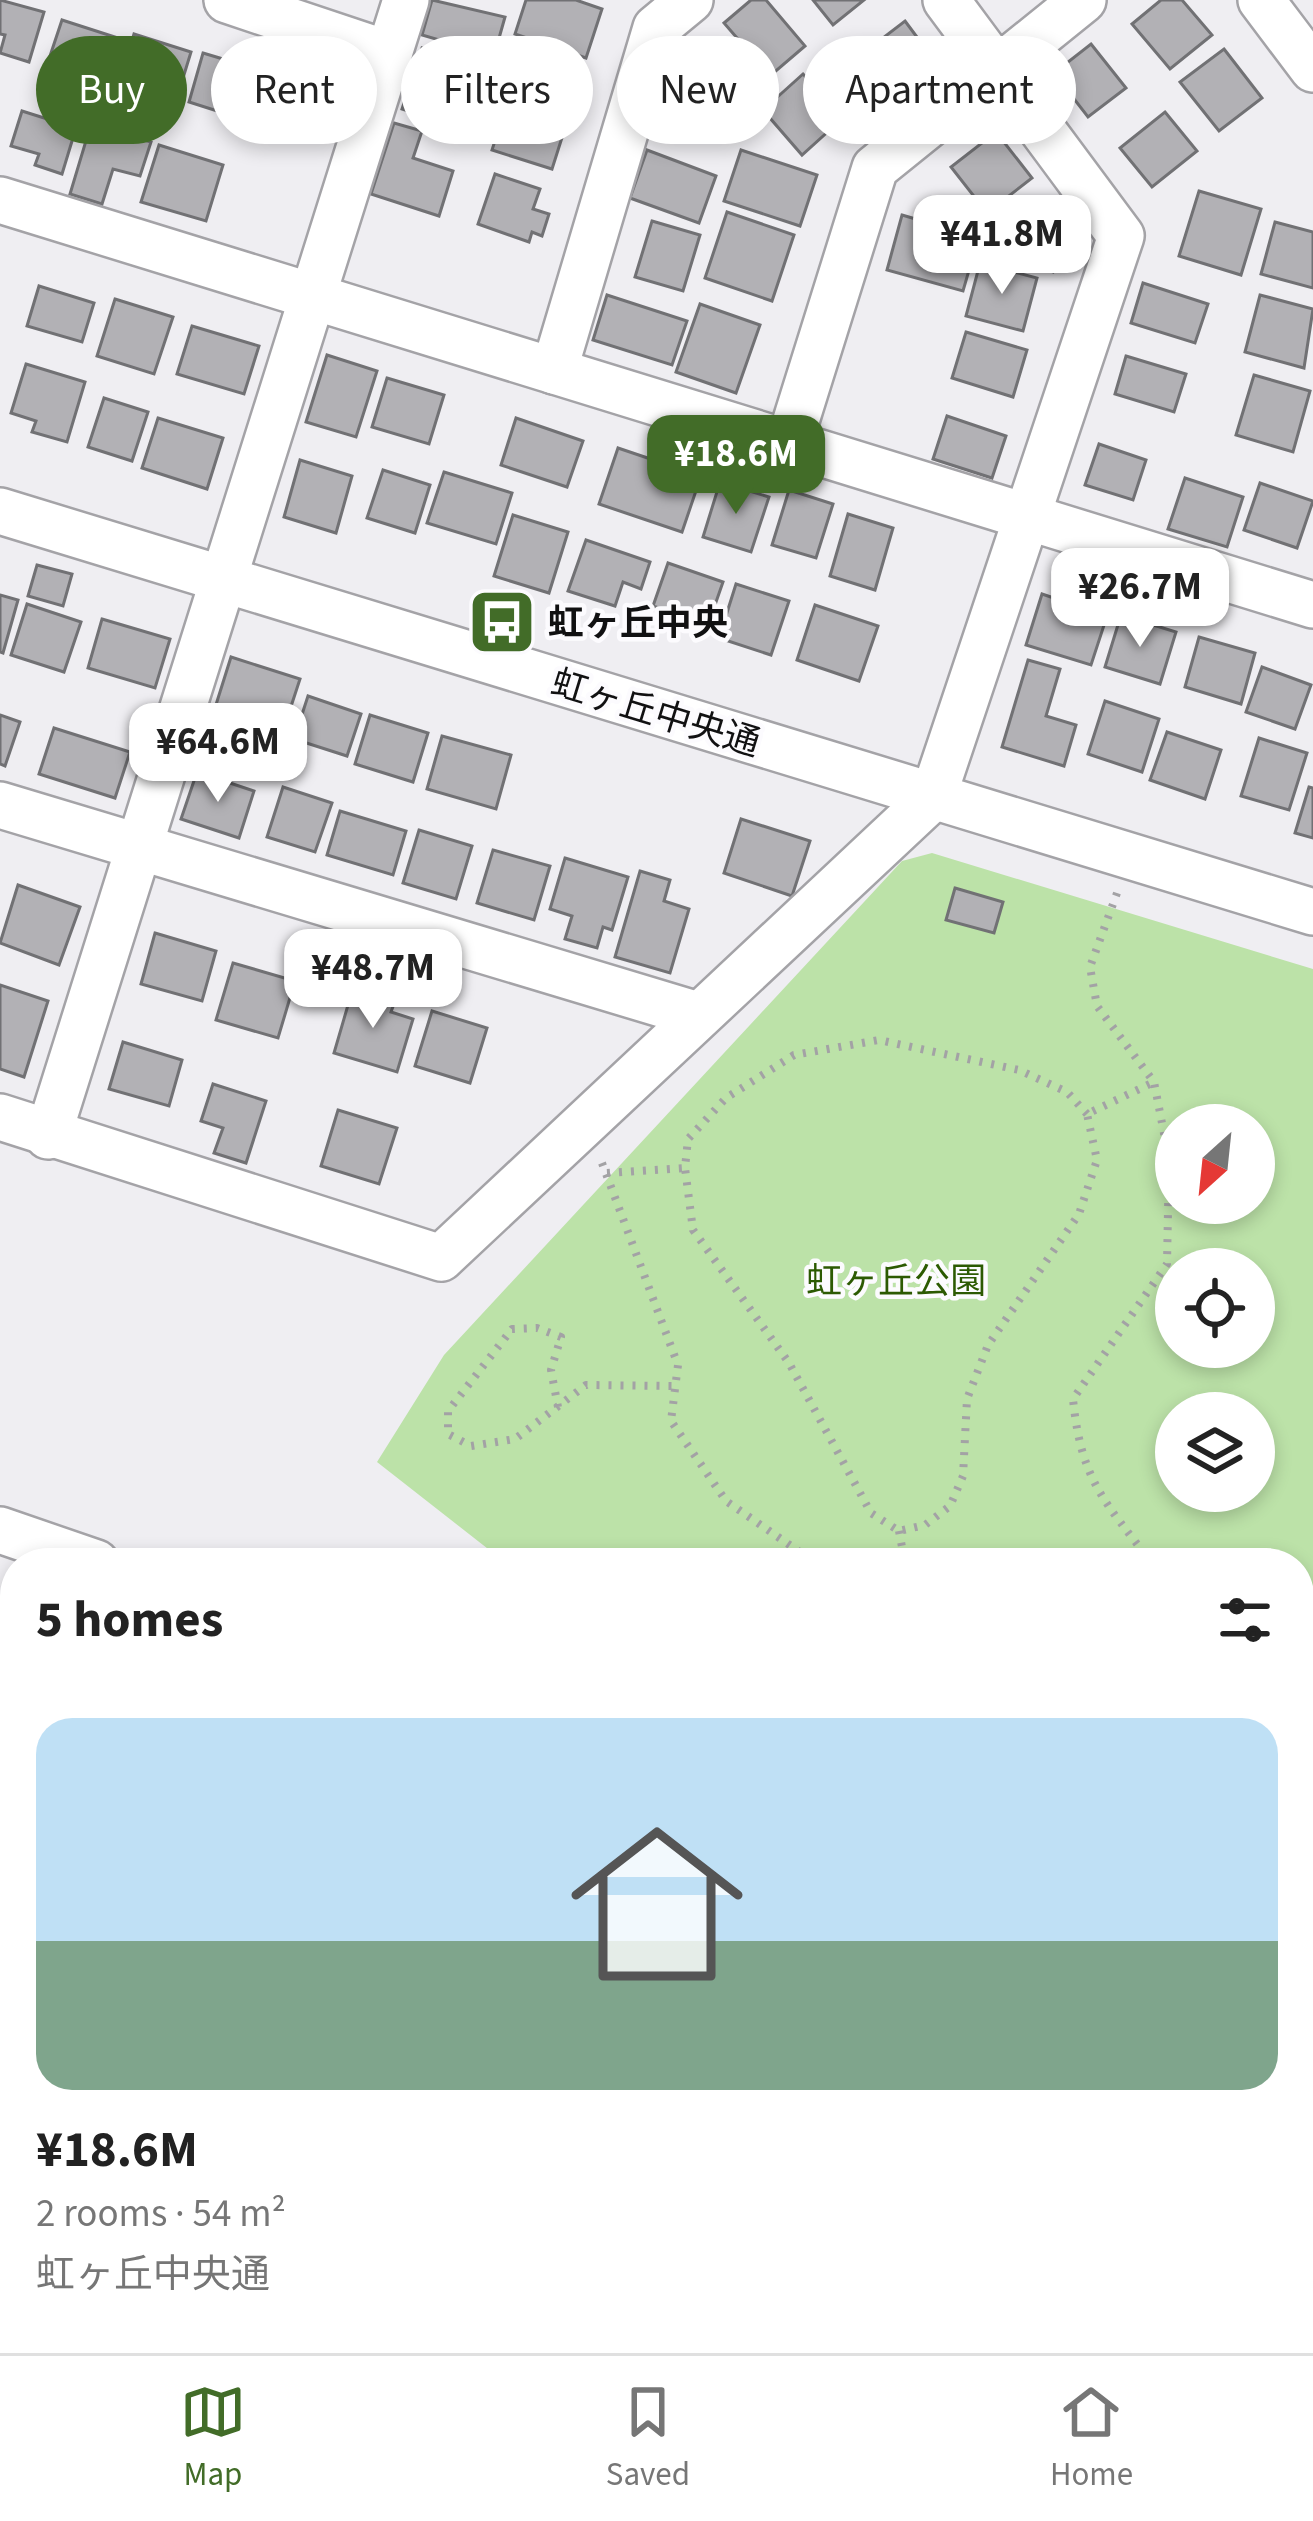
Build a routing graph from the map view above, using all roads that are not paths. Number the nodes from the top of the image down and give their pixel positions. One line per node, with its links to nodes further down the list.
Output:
1 (227, 0): 9 (street)
2 (406, 0): 9 (street)
3 (690, 0): 15 (street)
4 (946, 0): 7 (street)
5 (1083, 0): 8 (street)
6 (1261, 0): 10 (street)
7 (975, 36)
8 (1039, 36)
9 (389, 54): 14 (street)
10 (1312, 66)
11 (905, 144): 16 (street)
12 (1055, 144): 18 (street)
13 (0, 200): 14 (street)
14 (314, 297): 15 (street); 19 (street)
15 (554, 370): 16 (street)
16 (789, 443): 18 (street)
17 (0, 511): 19 (street, 虹ヶ丘中央通)
18 (1028, 514): 20 (street); 21 (street)
19 (223, 579): 21 (street, 虹ヶ丘中央通); 23 (street)
20 (1313, 605)
21 (933, 797): 24 (street, 虹ヶ丘中央通); 25 (street)
22 (0, 805): 23 (street)
23 (143, 845): 25 (street); 27 (street)
24 (1313, 912)
25 (698, 1015): 27 (street)
26 (0, 1117): 27 (street)
27 (48, 1136)
28 (0, 1530): 29 (street)
29 (52, 1548)

